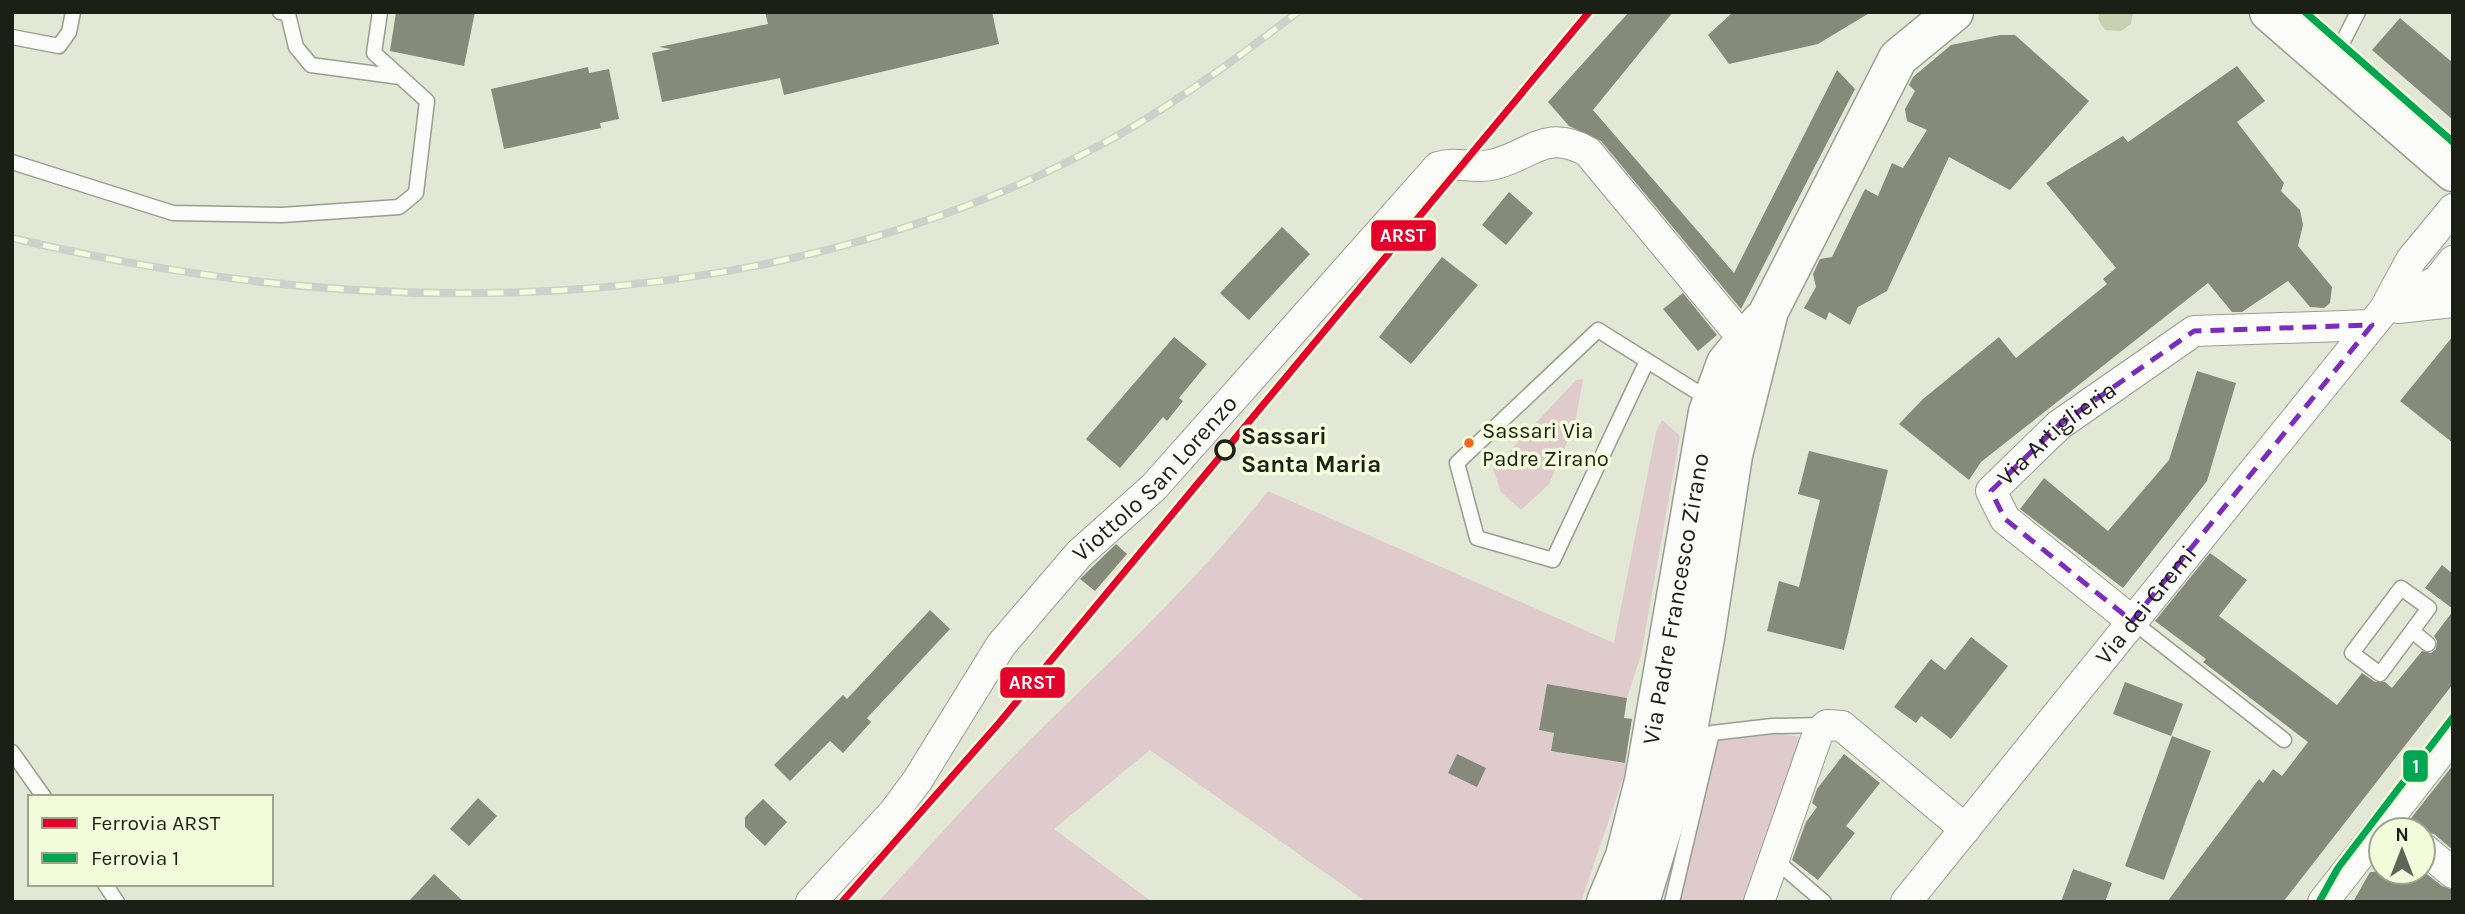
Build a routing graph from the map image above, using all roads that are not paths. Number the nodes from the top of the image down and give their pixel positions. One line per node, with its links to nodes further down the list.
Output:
1 (73, 12): 7 (lane)
2 (280, 12): 9 (lane)
3 (380, 12): 9 (lane)
4 (1954, 12): 15 (main road, Via Padre Francesco Zirano)
5 (2269, 12): 8 (main road)
6 (2358, 12): 8 (lane)
7 (12, 37)
8 (2329, 67): 11 (main road)
9 (400, 77): 10 (lane)
10 (12, 162)
11 (2453, 172)
12 (2453, 209): 16 (street, Via dei Gremi)
13 (2453, 261): 16 (street, Via dei Gremi)
14 (2453, 302): 16 (street)
15 (1769, 311): 17 (main road, Via Padre Francesco Zirano); 19 (main road, Via Padre Francesco Zirano)
16 (2378, 317): 20 (street, Via dei Gremi); 20 (street, Via Artiglieria)
17 (1745, 341): 19 (main road, Via Padre Francesco Zirano); 36 (street, Viottolo San Lorenzo)
18 (1647, 361): 18 (lane); 19 (lane)
19 (1727, 409): 37 (main road, Via Padre Francesco Zirano); 38 (main road, Via Padre Francesco Zirano)
20 (2132, 621): 25 (lane, Via Artiglieria); 29 (street, Via dei Gremi)
21 (2412, 631): 21 (lane); 22 (lane)
22 (2428, 644)
23 (1827, 725): 29 (street); 31 (street); 39 (lane)
24 (2453, 736): 28 (street)
25 (2284, 740)
26 (12, 752): 27 (lane)
27 (43, 795)
28 (2401, 816)
29 (1965, 829): 42 (street, Via dei Gremi)
30 (2367, 855): 43 (street)
31 (1774, 859): 40 (street); 41 (lane)
32 (2437, 860): 33 (street)
33 (2453, 873)
34 (106, 886): 35 (lane)
35 (117, 902)
36 (811, 902)
37 (1605, 902)
38 (1640, 902)
39 (1672, 902)
40 (1759, 902)
41 (1824, 902)
42 (1906, 902)
43 (2323, 902)

